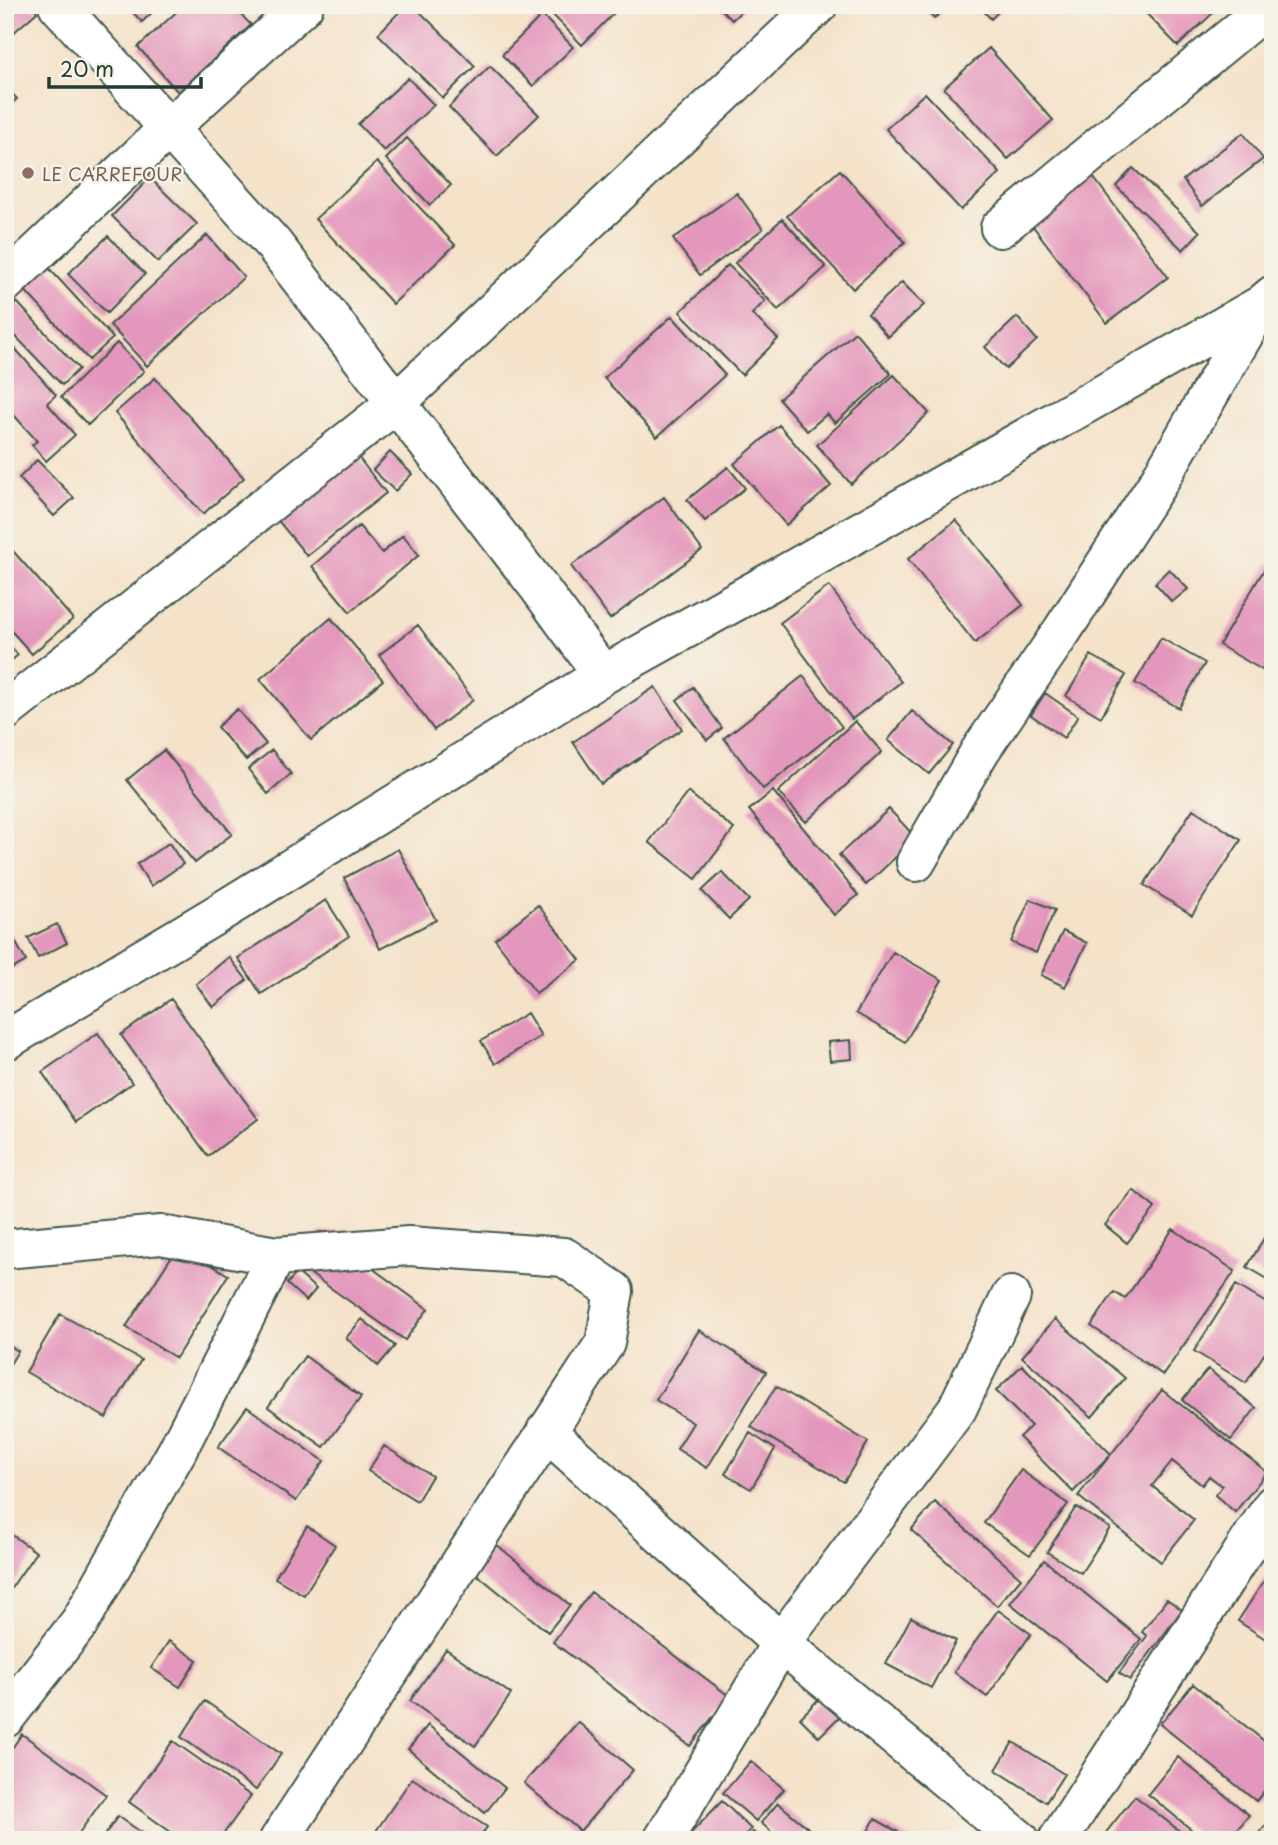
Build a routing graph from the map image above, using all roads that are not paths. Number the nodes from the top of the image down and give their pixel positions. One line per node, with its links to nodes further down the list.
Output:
1 (58, 5): 5 (street)
2 (304, 5): 5 (street)
3 (818, 5): 9 (street)
4 (1270, 5): 6 (street)
5 (169, 128): 7 (street); 9 (street)
6 (1000, 228)
7 (5, 283)
8 (1267, 300): 10 (street); 12 (street)
9 (394, 404): 10 (street); 11 (street)
10 (603, 675): 13 (street)
11 (5, 711)
12 (916, 862)
13 (5, 1041)
14 (5, 1249): 15 (street)
15 (275, 1256): 17 (street); 20 (street)
16 (1011, 1296): 19 (street)
17 (546, 1431): 19 (street); 21 (street)
18 (1273, 1505): 24 (street)
19 (781, 1643): 22 (street); 23 (street)
20 (5, 1718)
21 (279, 1840)
22 (663, 1840)
23 (1020, 1840)
24 (1058, 1840)

